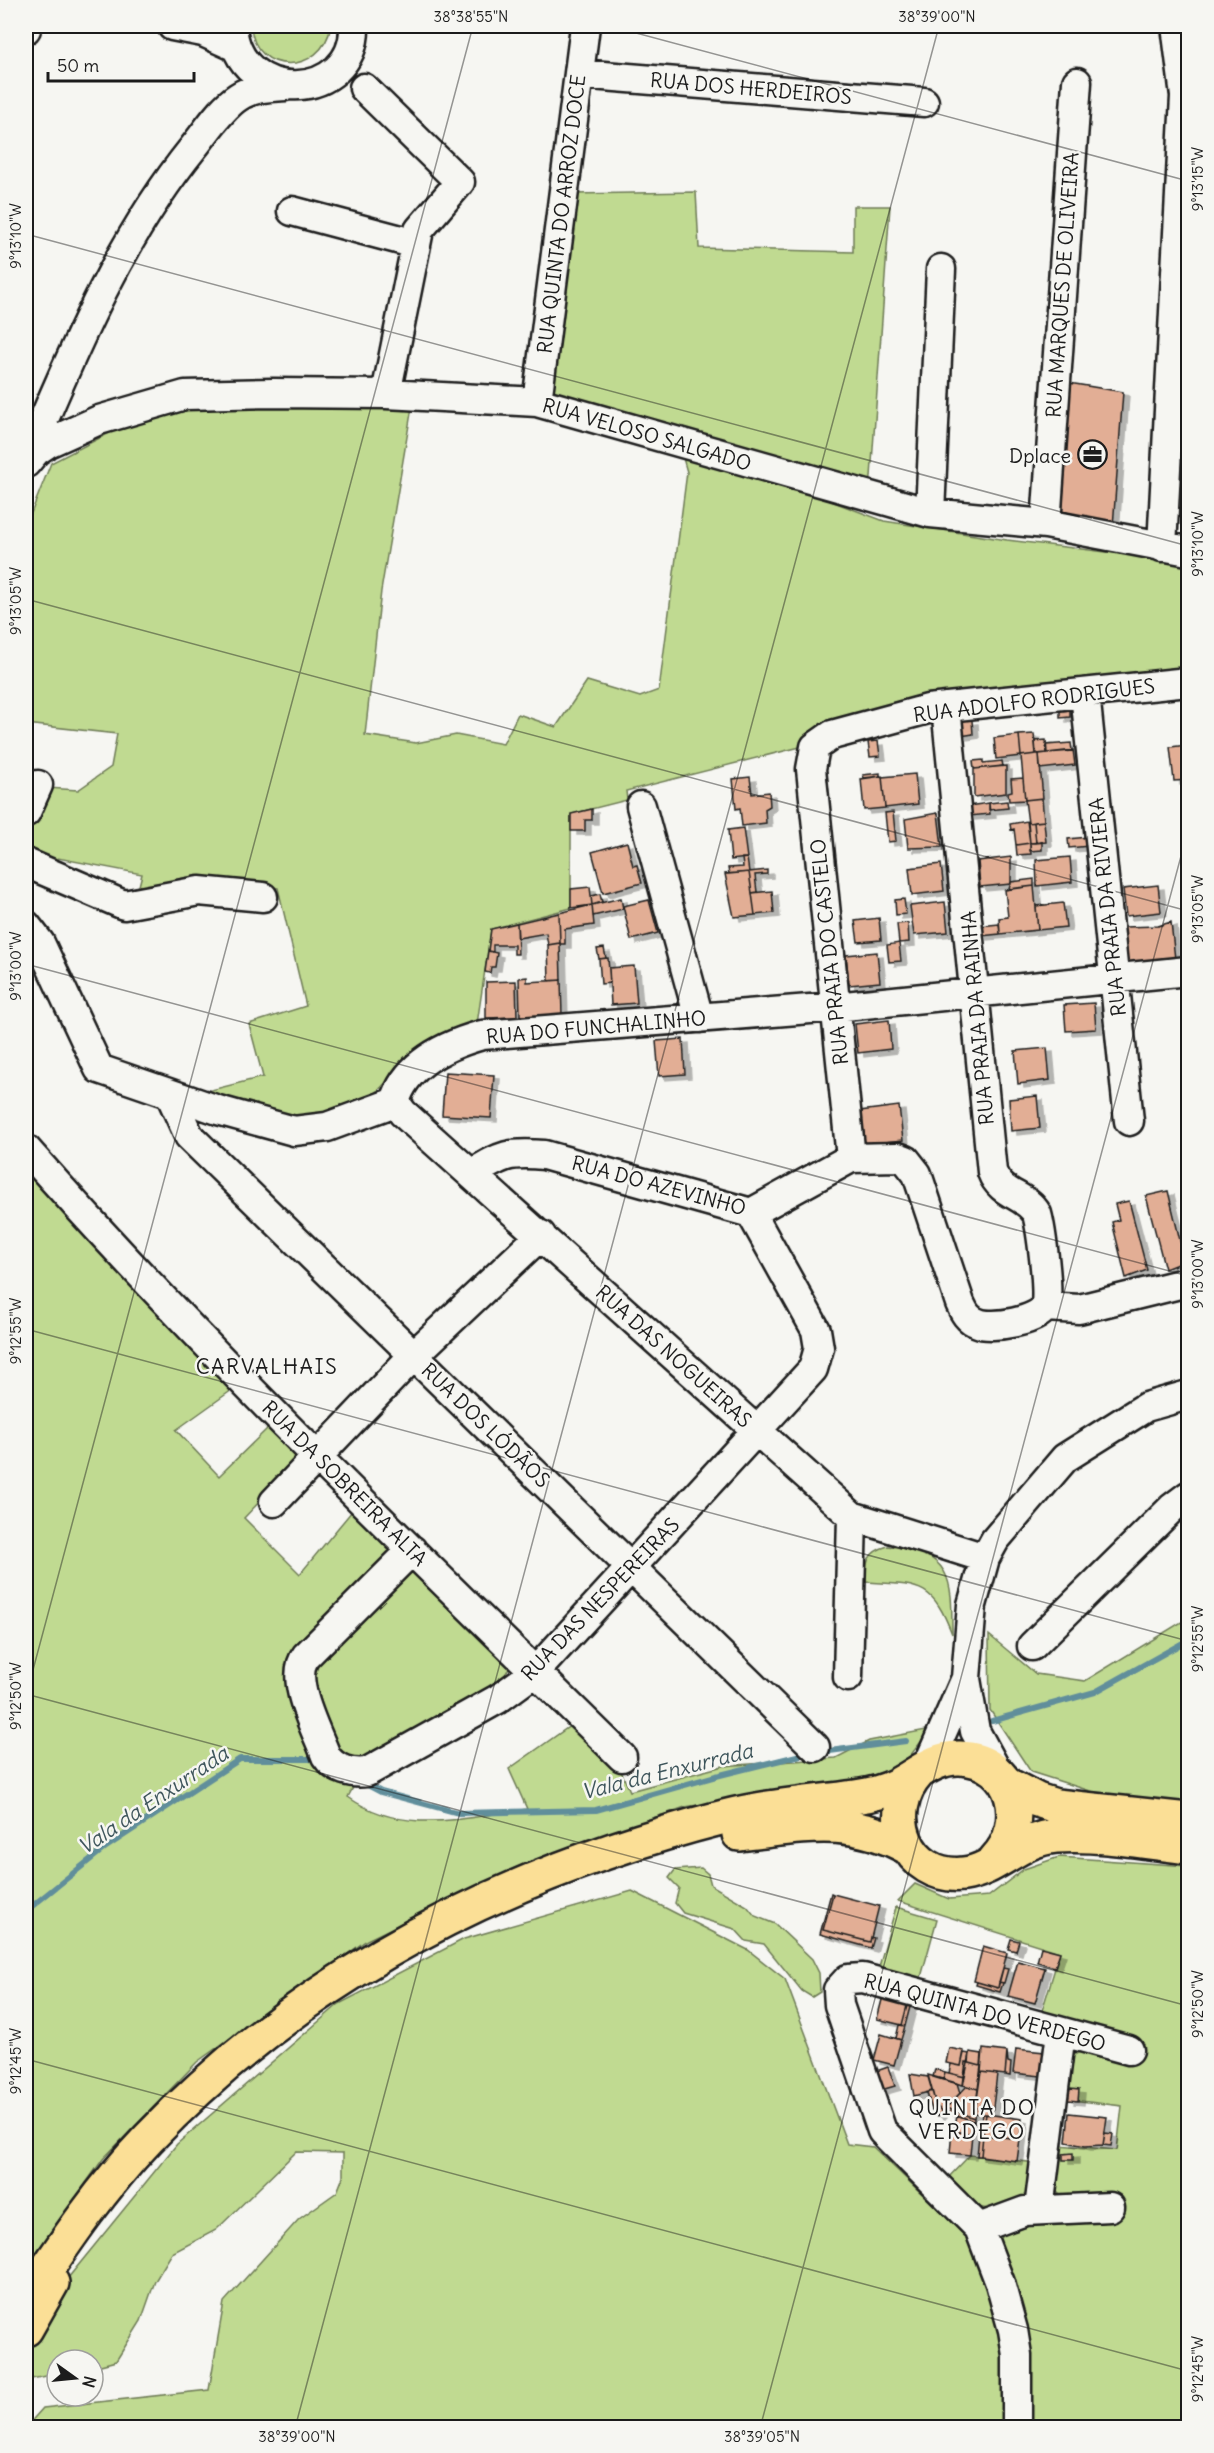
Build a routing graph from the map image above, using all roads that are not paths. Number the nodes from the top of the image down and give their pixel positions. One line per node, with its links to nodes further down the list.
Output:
1 (172, 26): 4 (street)
2 (585, 26): 7 (street, RUA QUINTA DO ARROZ DOCE)
3 (1176, 26): 25 (street)
4 (208, 29): 6 (street)
5 (354, 36): 8 (street); 11 (street)
6 (236, 43): 10 (street); 12 (street)
7 (579, 74): 13 (street, RUA DOS HERDEIROS); 18 (street, RUA QUINTA DO ARROZ DOCE)
8 (316, 82): 10 (street); 11 (street)
9 (1077, 82): 24 (street, RUA MARQUES DE OLIVEIRA)
10 (286, 86): 12 (street)
11 (364, 88): 15 (street)
12 (237, 97): 19 (street)
13 (924, 102)
14 (292, 211): 15 (street)
15 (416, 244): 17 (street)
16 (941, 269): 23 (street)
17 (386, 394): 18 (street, RUA VELOSO SALGADO); 20 (street, RUA VELOSO SALGADO)
18 (537, 402): 23 (street, RUA VELOSO SALGADO)
19 (60, 409): 20 (street); 21 (street); 22 (street)
20 (99, 420): 21 (street, RUA VELOSO SALGADO)
21 (64, 437): 22 (street, RUA VELOSO SALGADO)
22 (26, 463)
23 (930, 513): 24 (street, RUA VELOSO SALGADO)
24 (1046, 524): 25 (street, RUA VELOSO SALGADO)
25 (1175, 549)
26 (1188, 682): 27 (street, RUA ADOLFO RODRIGUES)
27 (1085, 693): 28 (street, RUA ADOLFO RODRIGUES); 37 (street, RUA PRAIA DA RIVIERA)
28 (946, 707): 29 (street, RUA ADOLFO RODRIGUES); 38 (street, RUA PRAIA DA RAINHA)
29 (815, 747): 39 (street, RUA PRAIA DO CASTELO)
30 (38, 785): 32 (street)
31 (641, 806): 40 (street)
32 (26, 812)
33 (26, 863): 34 (street)
34 (263, 897)
35 (26, 925): 41 (street)
36 (1188, 971): 37 (street, RUA DO FUNCHALINHO)
37 (1114, 979): 38 (street, RUA DO FUNCHALINHO); 43 (street, RUA PRAIA DA RIVIERA)
38 (975, 992): 39 (street, RUA DO FUNCHALINHO); 50 (street, RUA PRAIA DA RAINHA)
39 (835, 1006): 40 (street, RUA DO FUNCHALINHO); 45 (street, RUA PRAIA DO CASTELO)
40 (699, 1018): 42 (street, RUA DO FUNCHALINHO)
41 (171, 1094): 42 (street); 51 (street, RUA DOS LÓDÃOS)
42 (395, 1101): 46 (street, RUA DAS NOGUEIRAS)
43 (1129, 1121)
44 (26, 1149): 54 (street, RUA DA SOBREIRA ALTA)
45 (851, 1158): 47 (street, RUA DO AZEVINHO); 50 (street, RUA DO AZEVINHO)
46 (473, 1173): 47 (street, RUA DO AZEVINHO); 48 (street, RUA DAS NOGUEIRAS)
47 (751, 1213): 53 (street, RUA DAS NESPEREIRAS)
48 (541, 1235): 51 (street); 53 (street, RUA DAS NOGUEIRAS)
49 (1188, 1282): 50 (street)
50 (1045, 1307)
51 (414, 1355): 54 (street); 60 (street, RUA DOS LÓDÃOS)
52 (1188, 1395): 59 (street)
53 (758, 1432): 57 (street, RUA DAS NOGUEIRAS); 60 (street, RUA DAS NESPEREIRAS)
54 (318, 1457): 56 (street); 58 (street, RUA DA SOBREIRA ALTA)
55 (1188, 1496): 61 (street)
56 (274, 1502)
57 (852, 1516): 59 (street, RUA DAS NOGUEIRAS); 63 (street)
58 (412, 1550): 62 (street, RUA DA SOBREIRA ALTA); 62 (street, RUA DAS NESPEREIRAS)
59 (985, 1558): 64 (street)
60 (632, 1566): 62 (street, RUA DAS NESPEREIRAS); 65 (street, RUA DOS LÓDÃOS)
61 (1032, 1646)
62 (535, 1672): 66 (street, RUA DA SOBREIRA ALTA)
63 (848, 1677)
64 (966, 1678): 67 (street); 68 (street)
65 (815, 1747)
66 (622, 1757)
67 (923, 1770): 68 (main road); 71 (main road); 78 (main road)
68 (1002, 1780): 69 (main road); 72 (main road)
69 (1188, 1820)
70 (1188, 1847): 72 (main road)
71 (909, 1848): 72 (main road); 79 (main road)
72 (994, 1860)
73 (1061, 2031): 74 (street, RUA QUINTA DO VERDEGO); 76 (street); 77 (street, RUA QUINTA DO VERDEGO)
74 (1129, 2050)
75 (1110, 2207): 76 (street)
76 (1039, 2209): 77 (street)
77 (980, 2228): 80 (street)
78 (26, 2300)
79 (26, 2329)
80 (1017, 2427)

